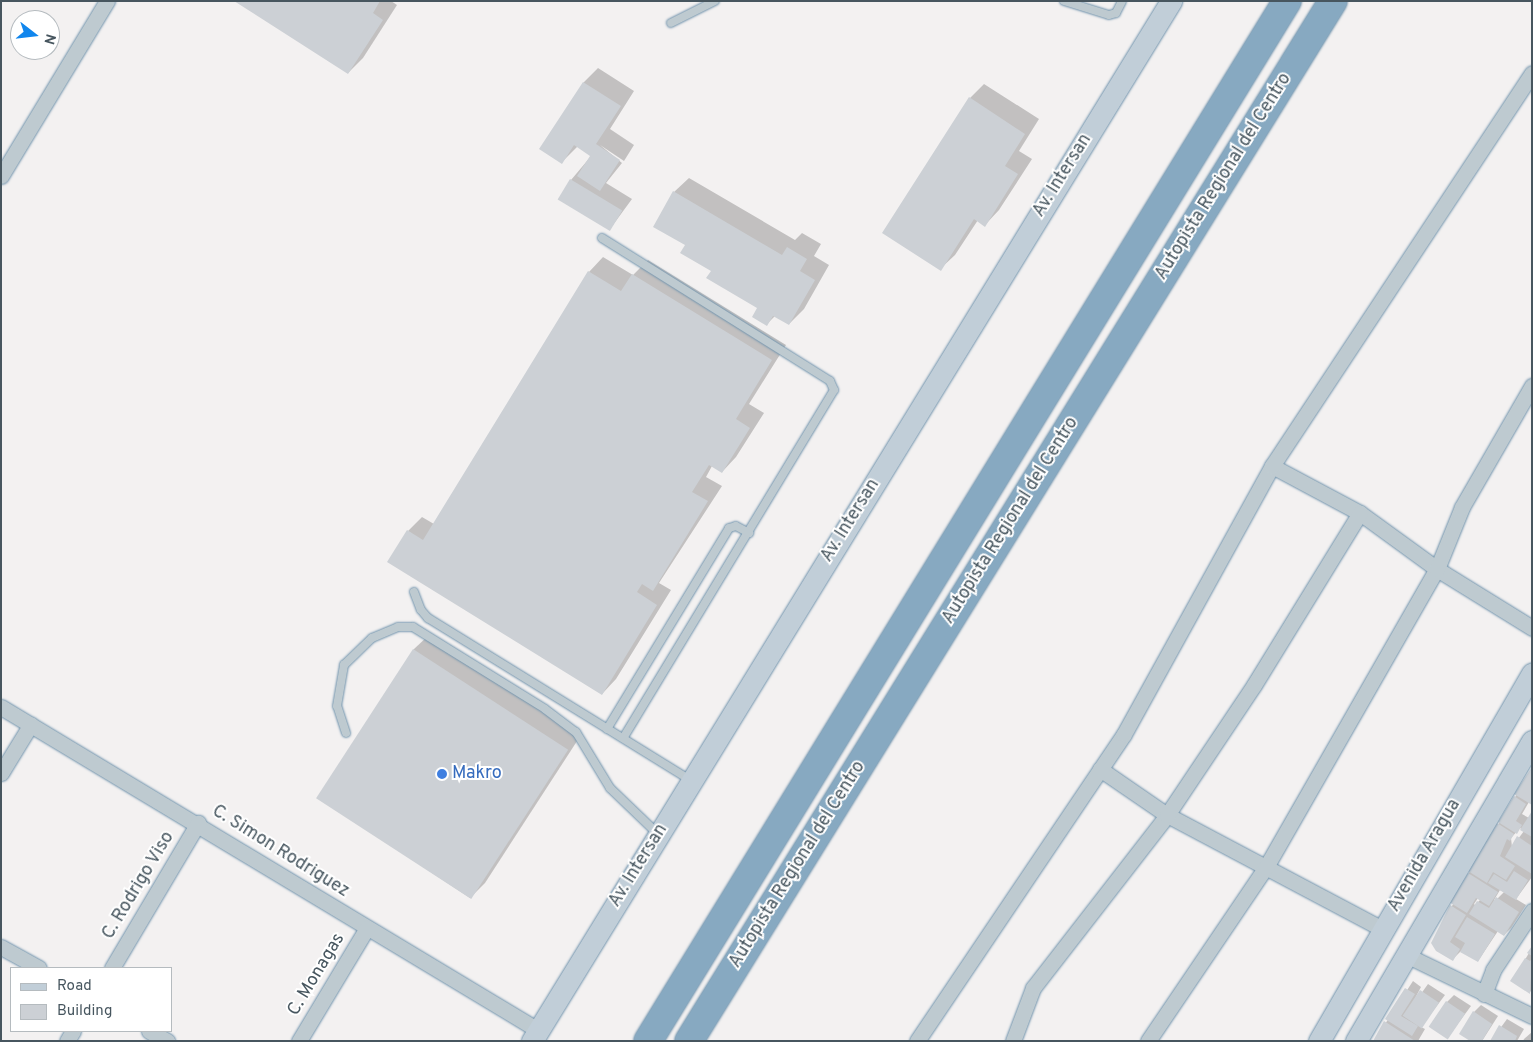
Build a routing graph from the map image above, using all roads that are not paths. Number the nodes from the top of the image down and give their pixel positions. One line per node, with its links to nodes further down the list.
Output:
1 (107, 1): 10 (street)
2 (715, 1): 8 (lane)
3 (1064, 1): 4 (lane)
4 (1122, 1)
5 (1171, 1): 28 (street, Av. Intersan)
6 (1287, 1): 46 (highway, Autopista Regional del Centro)
7 (1333, 1): 47 (highway, Autopista Regional del Centro)
8 (671, 23)
9 (1532, 73): 13 (street)
10 (1, 176)
11 (602, 238): 15 (lane)
12 (1532, 386): 16 (street)
13 (1272, 466): 14 (street); 26 (street)
14 (1360, 513): 16 (street); 29 (street)
15 (749, 533): 22 (lane); 24 (lane)
16 (1437, 569): 18 (street); 32 (street)
17 (414, 592): 22 (lane)
18 (1532, 628)
19 (1532, 673): 35 (street, Avenida Aragua)
20 (1, 707): 21 (street, C. Simon Rodriguez)
21 (31, 724): 27 (street); 30 (street, C. Simon Rodriguez)
22 (606, 729): 24 (lane)
23 (346, 733): 31 (lane)
24 (623, 738): 28 (lane)
25 (1532, 741): 37 (street, Avenida Aragua)
26 (1100, 769): 29 (street); 48 (street)
27 (1, 773)
28 (691, 782): 31 (street, Av. Intersan)
29 (1167, 815): 32 (street); 49 (street)
30 (198, 823): 34 (street, C. Simon Rodriguez); 39 (street, C. Rodrigo Viso)
31 (658, 834): 43 (street, Av. Intersan)
32 (1266, 868): 35 (street); 50 (street)
33 (1532, 910): 40 (street)
34 (368, 928): 43 (street, C. Simon Rodriguez); 45 (street, C. Monagas)
35 (1382, 929): 51 (street, Avenida Aragua)
36 (1, 947): 38 (street)
37 (1406, 956): 40 (street); 52 (street, Avenida Aragua)
38 (37, 967)
39 (113, 967)
40 (1484, 994): 41 (street)
41 (1532, 1016)
42 (152, 1032): 44 (street)
43 (535, 1035)
44 (167, 1041)
45 (299, 1041)
46 (648, 1041)
47 (689, 1041)
48 (917, 1041)
49 (1013, 1041)
50 (1148, 1041)
51 (1319, 1041)
52 (1356, 1041)

